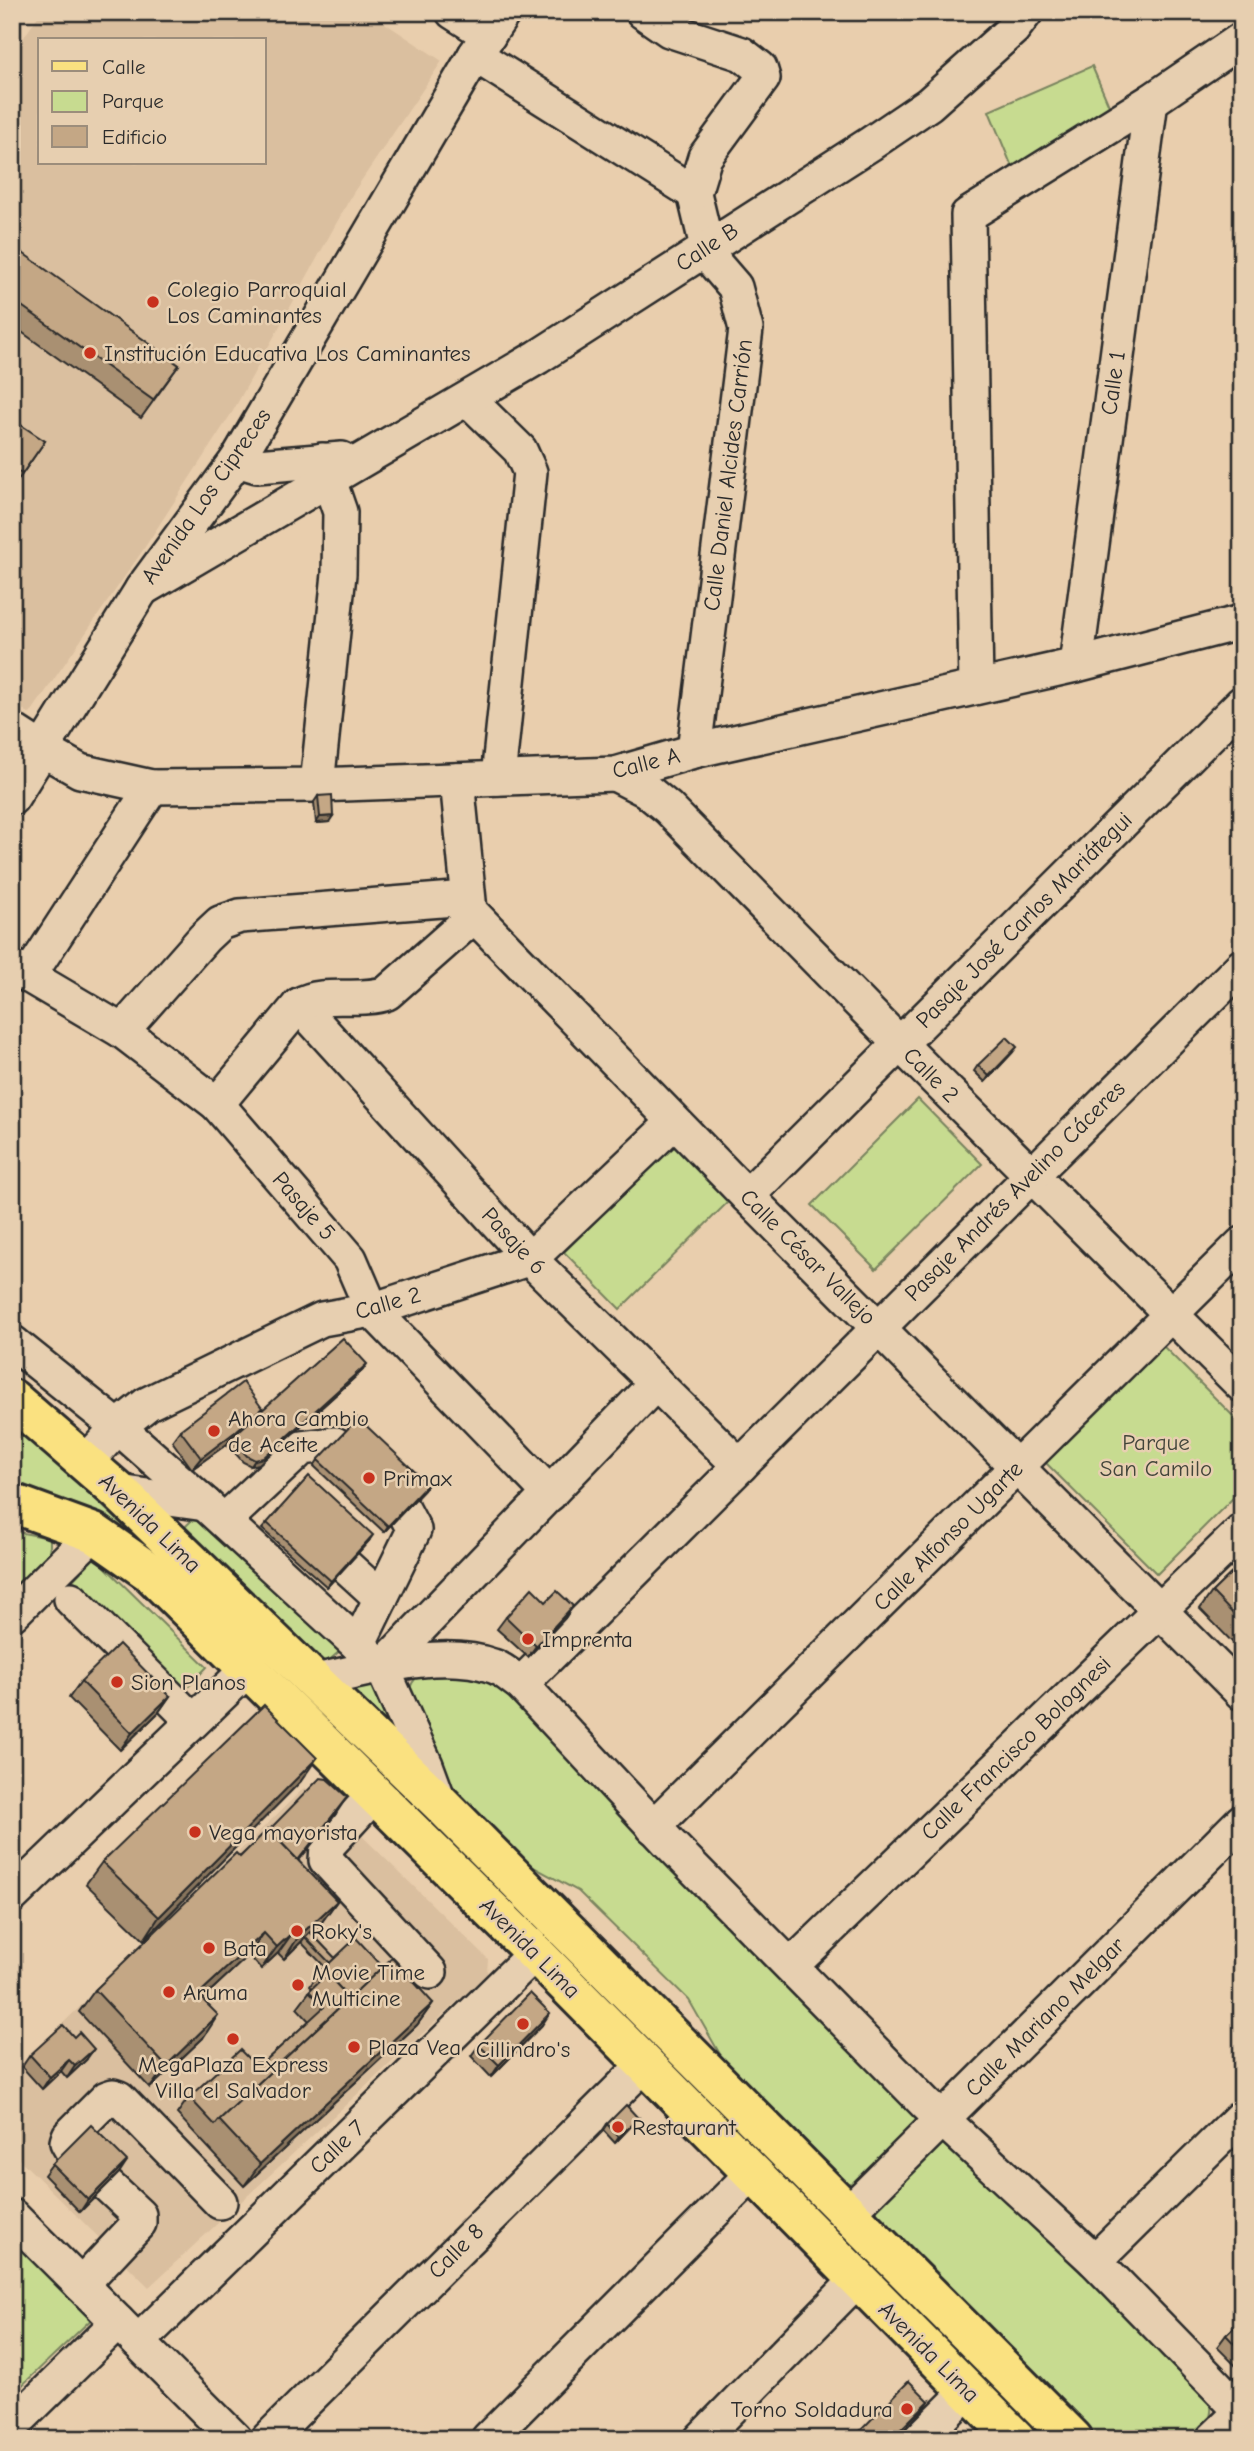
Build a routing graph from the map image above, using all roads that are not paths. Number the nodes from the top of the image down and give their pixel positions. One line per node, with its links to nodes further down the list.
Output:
1 (453, 12): 4 (street)
2 (643, 12): 7 (street)
3 (1026, 12): 8 (street, Calle B)
4 (489, 34): 7 (street); 10 (street, Avenida Los Cipreces)
5 (1242, 39): 6 (street)
6 (1151, 101): 14 (street, Calle 1); 15 (street)
7 (694, 193): 8 (street, Calle Daniel Alcides Carrión)
8 (707, 247): 9 (street, Calle B); 19 (street, Calle Daniel Alcides Carrión)
9 (468, 399): 11 (street, Calle B); 21 (street)
10 (237, 460): 11 (street, Calle B); 12 (street, Avenida Los Cipreces)
11 (325, 470): 12 (street, Calle B); 23 (street)
12 (142, 589): 18 (street, Avenida Los Cipreces)
13 (1242, 622): 14 (street, Calle A)
14 (1076, 665): 15 (street, Calle A)
15 (976, 687): 19 (street, Calle A)
16 (1242, 703): 31 (street, Pasaje José Carlos Mariátegui)
17 (12, 730): 18 (street, Calle A)
18 (43, 750): 24 (street, Calle A); 25 (street, Avenida Los Cipreces)
19 (694, 751): 20 (street, Calle A)
20 (615, 774): 21 (street, Calle A); 31 (street, Calle 2)
21 (498, 778): 22 (street, Calle A)
22 (457, 780): 23 (street, Calle A); 26 (street)
23 (317, 785): 24 (street, Calle A)
24 (152, 787): 28 (street)
25 (12, 798)
26 (471, 907): 29 (street); 30 (street); 33 (street, Calle César Vallejo)
27 (1242, 966): 34 (street, Pasaje Andrés Avelino Cáceres)
28 (21, 971): 30 (street, Pasaje 5)
29 (299, 1005): 32 (street); 37 (street, Pasaje 6)
30 (122, 1031): 32 (street, Pasaje 5)
31 (900, 1044): 34 (street, Calle 2); 35 (street, Pasaje José Carlos Mariátegui)
32 (217, 1104): 38 (street, Pasaje 5)
33 (674, 1122): 35 (street, Calle César Vallejo); 37 (street, Calle 2)
34 (1031, 1174): 39 (street, Calle 2); 40 (street, Pasaje Andrés Avelino Cáceres)
35 (747, 1196): 40 (street, Calle César Vallejo)
36 (1242, 1244): 39 (street, Calle Alfonso Ugarte)
37 (529, 1258): 38 (street, Calle 2); 42 (street, Pasaje 6)
38 (372, 1310): 45 (street, Calle 2); 51 (street, Pasaje 5)
39 (1171, 1315): 43 (street, Calle 2); 49 (street, Calle Alfonso Ugarte)
40 (878, 1327): 48 (street, Pasaje Andrés Avelino Cáceres); 49 (street, Calle César Vallejo)
41 (12, 1342): 45 (street)
42 (656, 1383): 48 (street, Pasaje 6); 51 (street)
43 (1242, 1385)
44 (12, 1399): 47 (main road, Avenida Lima)
45 (118, 1427): 47 (street, Calle 2); 54 (street)
46 (335, 1444): 54 (street)
47 (86, 1462): 50 (main road, Avenida Lima)
48 (740, 1466): 66 (street, Pasaje Andrés Avelino Cáceres)
49 (1017, 1467): 60 (street, Calle César Vallejo); 72 (street, Calle Alfonso Ugarte)
50 (119, 1492): 54 (street); 65 (main road, Avenida Lima)
51 (550, 1494): 63 (street)
52 (12, 1503): 56 (main road, Avenida Lima)
53 (404, 1511): 58 (street)
54 (215, 1512): 62 (street)
55 (1242, 1531): 60 (street, Calle Francisco Bolognesi)
56 (94, 1533): 61 (street); 64 (main road, Avenida Lima)
57 (346, 1566): 58 (street)
58 (381, 1598): 62 (street)
59 (71, 1599): 68 (street)
60 (1159, 1610): 67 (street, Calle César Vallejo); 75 (street, Calle Francisco Bolognesi)
61 (12, 1614)
62 (358, 1645): 63 (street)
63 (382, 1667): 65 (street); 66 (street); 70 (street)
64 (249, 1668): 68 (street); 69 (main road, Avenida Lima)
65 (315, 1681): 70 (main road, Avenida Lima)
66 (521, 1684): 72 (street)
67 (1242, 1693)
68 (193, 1721): 73 (street)
69 (375, 1794): 74 (main road, Avenida Lima); 76 (street)
70 (440, 1802): 84 (main road, Avenida Lima)
71 (1242, 1821): 79 (street, Calle Mariano Melgar)
72 (653, 1827): 75 (street)
73 (12, 1896)
74 (535, 1953): 77 (main road, Avenida Lima); 89 (street, Calle 7)
75 (791, 1966): 79 (street)
76 (430, 1972)
77 (645, 2064): 81 (main road, Avenida Lima); 94 (street, Calle 8)
78 (1242, 2116): 86 (street)
79 (943, 2119): 84 (street, Calle Mariano Melgar); 86 (street)
80 (71, 2149): 83 (street)
81 (752, 2174): 87 (main road, Avenida Lima); 95 (street)
82 (107, 2185): 88 (street)
83 (220, 2202)
84 (849, 2213): 99 (main road, Avenida Lima)
85 (12, 2216): 88 (street)
86 (1095, 2261): 91 (street)
87 (857, 2280): 90 (main road, Avenida Lima); 96 (street)
88 (81, 2285): 89 (street)
89 (128, 2332): 92 (street, Calle 7); 93 (street)
90 (968, 2391): 97 (street); 98 (main road, Avenida Lima)
91 (1242, 2412): 100 (street)
92 (12, 2426)
93 (235, 2439)
94 (268, 2439)
95 (488, 2439)
96 (701, 2439)
97 (920, 2439)
98 (1016, 2439)
99 (1073, 2439)
100 (1213, 2439)

